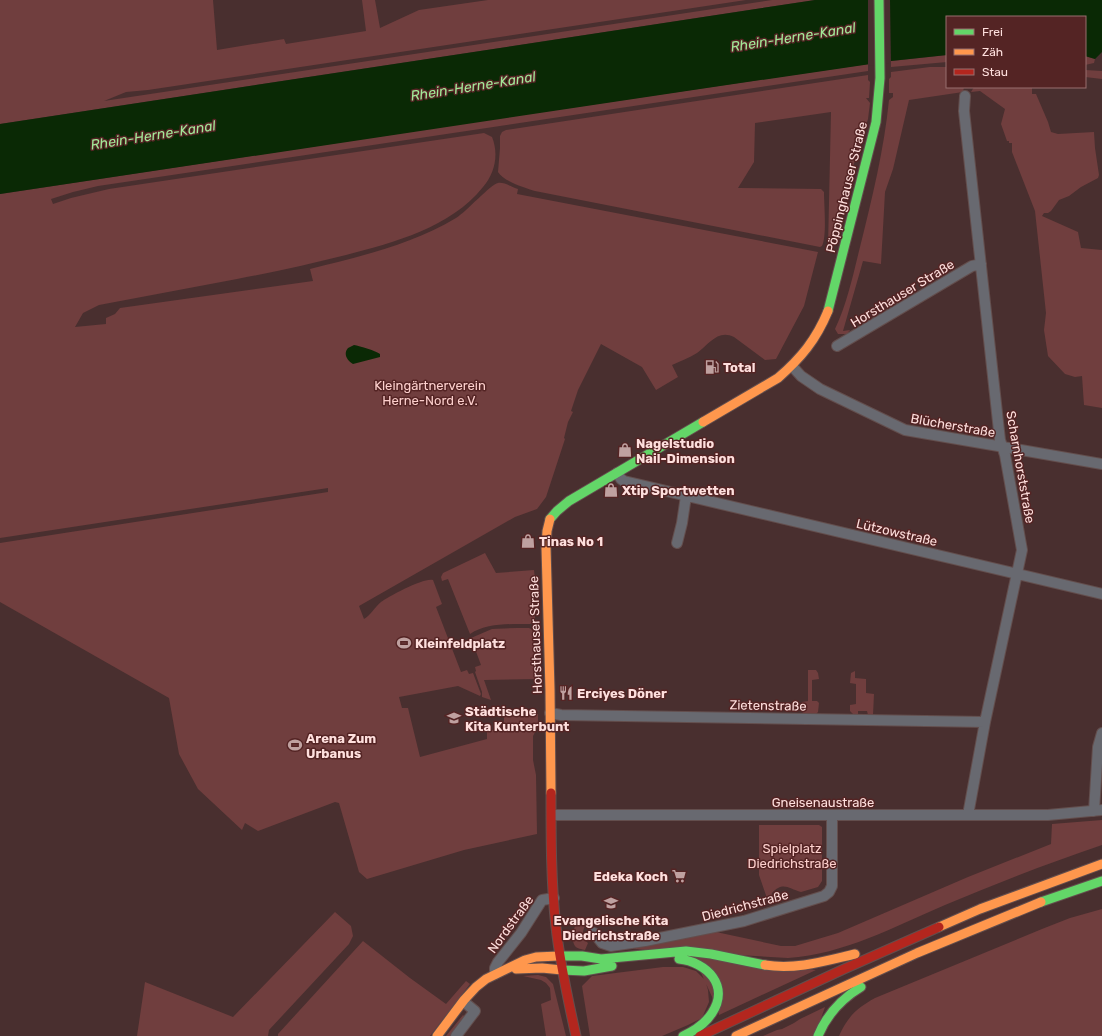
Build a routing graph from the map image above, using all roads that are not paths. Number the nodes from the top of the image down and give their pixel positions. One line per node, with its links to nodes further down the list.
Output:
1 (879, 0): 5 (main road, Pöppinghauser Straße)
2 (965, 96): 3 (street, Scharnhorststraße)
3 (981, 264): 4 (street, Horsthauser Straße); 6 (street, Scharnhorststraße)
4 (837, 346)
5 (792, 366): 6 (street, Blücherstraße); 8 (main road, Horsthauser Straße)
6 (1002, 447): 7 (street, Blücherstraße); 11 (street, Scharnhorststraße)
7 (1102, 464)
8 (617, 473): 9 (street, Lützowstraße); 13 (main road, Horsthauser Straße)
9 (686, 496): 10 (street); 11 (street, Lützowstraße)
10 (677, 544)
11 (1017, 574): 12 (street, Lützowstraße); 14 (street, Scharnhorststraße)
12 (1102, 594)
13 (550, 713): 14 (street, Zietenstraße); 17 (main road, Horsthauser Straße)
14 (985, 722): 19 (street, Scharnhorststraße)
15 (1102, 734): 16 (street, Gneisenaustraße)
16 (1098, 811): 19 (street, Gneisenaustraße)
17 (552, 815): 18 (street, Gneisenaustraße); 22 (main road, Horsthauser Straße)
18 (832, 815): 19 (street, Gneisenaustraße); 24 (street, Diedrichstraße)
19 (968, 815)
20 (1102, 864): 23 (main road)
21 (1102, 881): 25 (main road)
22 (554, 898): 26 (main road, Horsthauser Straße); 29 (street, Nordstraße)
23 (929, 931): 26 (main road, Nordstraße); 35 (main road)
24 (594, 932)
25 (926, 949): 36 (main road); 37 (main road)
26 (559, 956): 27 (main road, Nordstraße); 28 (main road, Horsthauser Straße)
27 (511, 968): 28 (main road, Nordstraße); 29 (main road, Nordstraße)
28 (562, 970): 33 (main road, Horsthauser Straße); 34 (main road, Nordstraße)
29 (495, 974): 30 (main road, Nordstraße)
30 (464, 1002): 31 (main road, Nordstraße); 32 (street)
31 (437, 1036)
32 (456, 1036)
33 (576, 1036)
34 (683, 1036)
35 (700, 1036)
36 (736, 1036)
37 (818, 1036)

